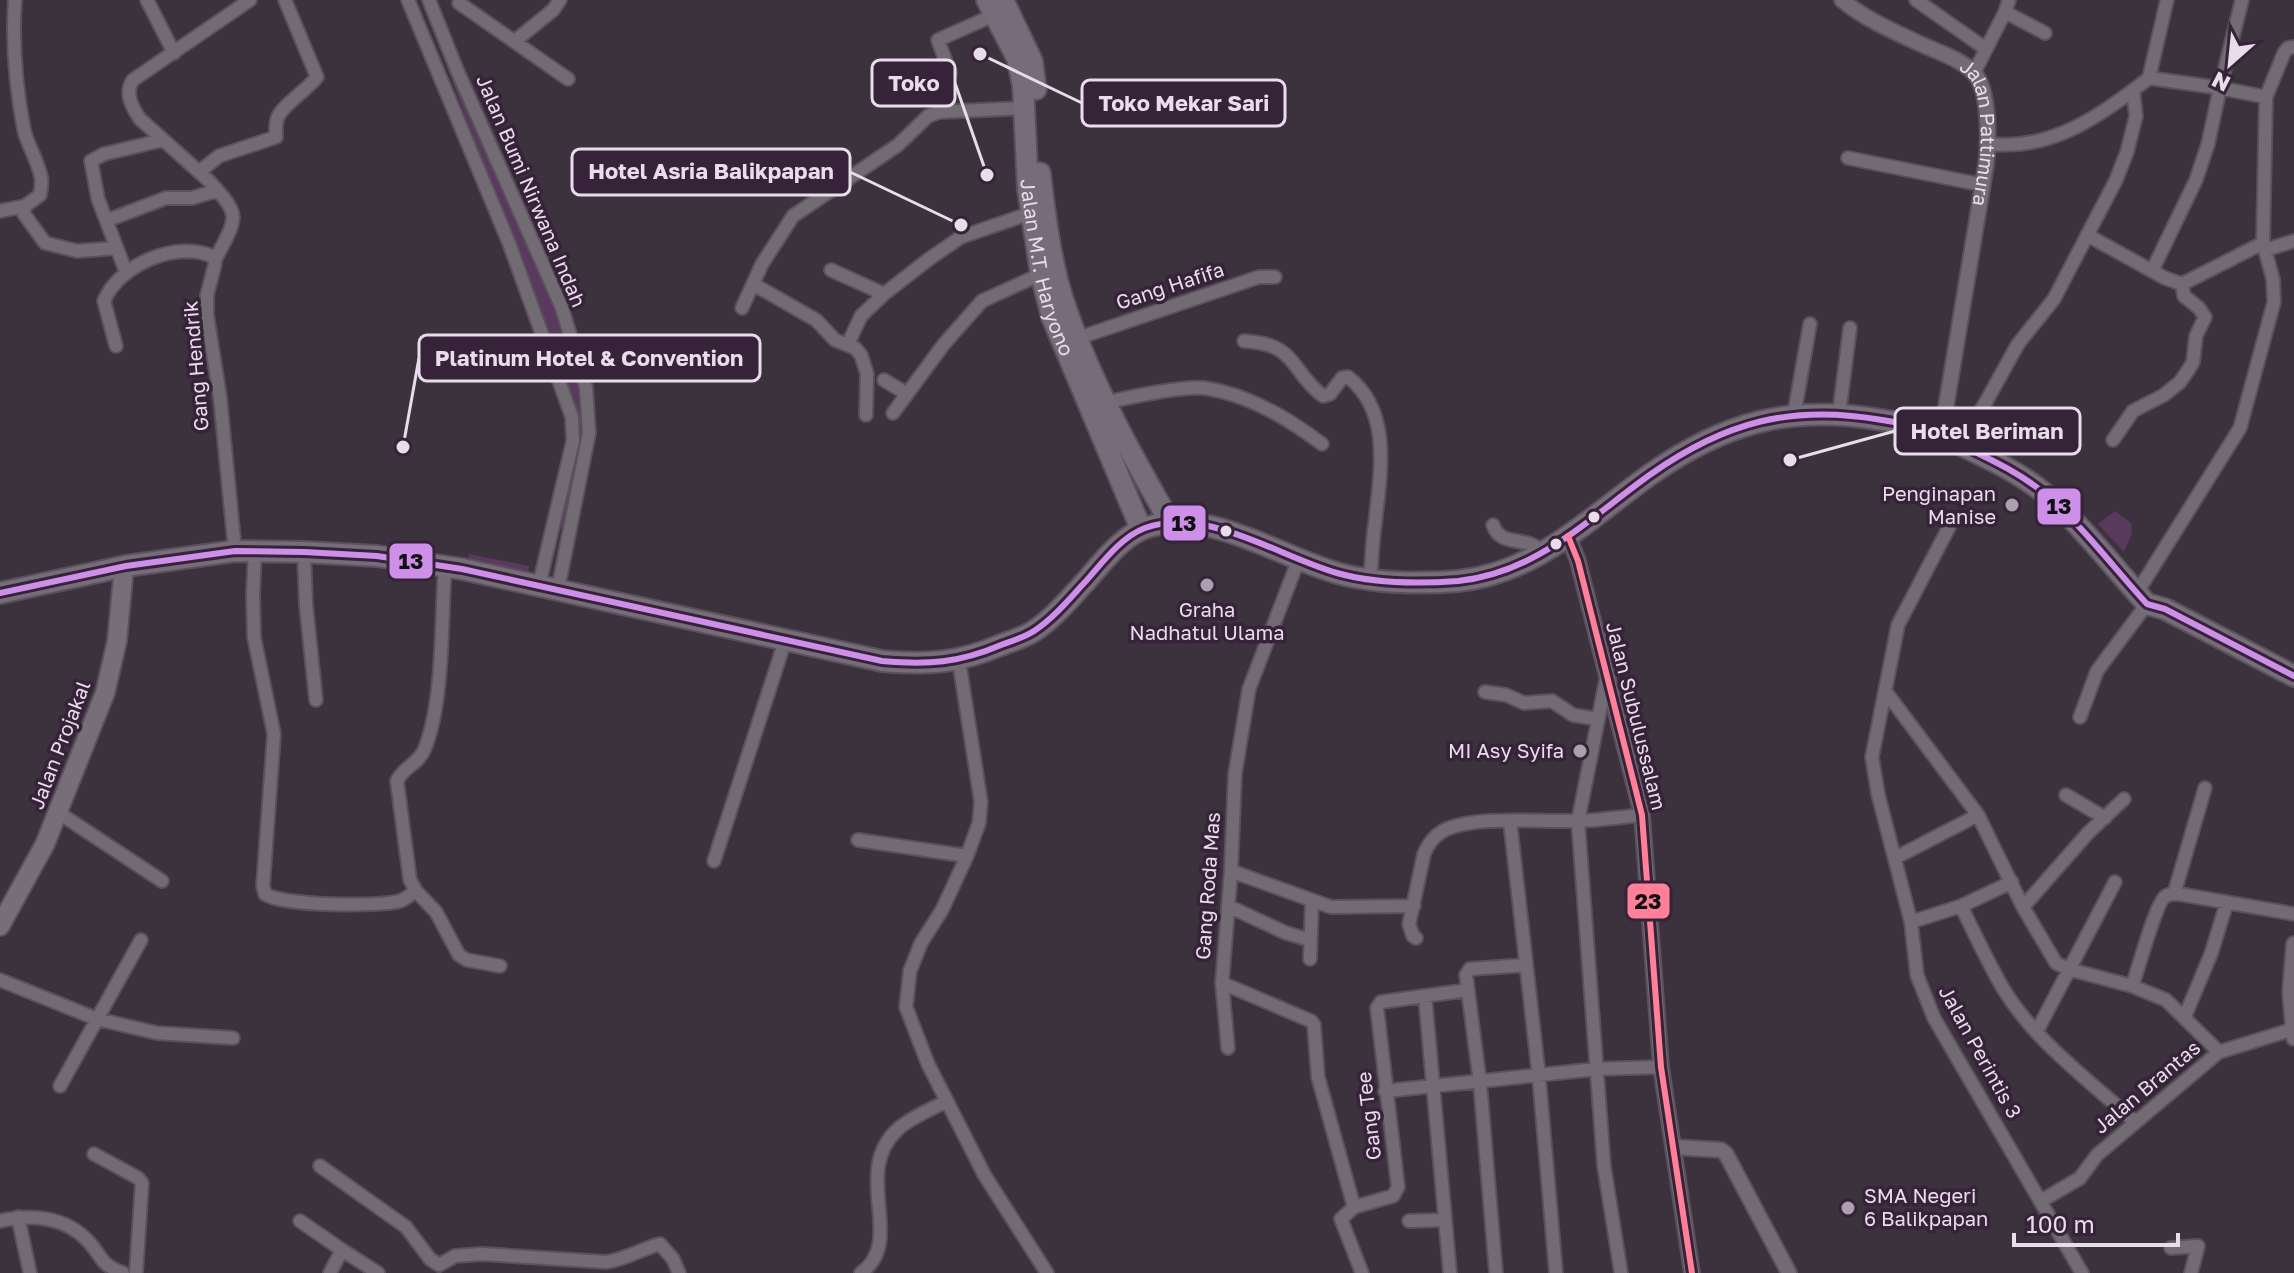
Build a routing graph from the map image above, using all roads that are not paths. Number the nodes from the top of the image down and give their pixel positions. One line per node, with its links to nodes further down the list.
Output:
1 (15, 0): 33 (street)
2 (147, 0): 19 (street)
3 (250, 0): 19 (street)
4 (285, 0): 31 (street)
5 (408, 0): 81 (street, Jalan Bumi Nirwana Indah)
6 (560, 0): 16 (street)
7 (1916, 0): 18 (street)
8 (2167, 0): 22 (street)
9 (2242, 0): 24 (street)
10 (461, 1): 13 (street); 16 (street)
11 (1850, 3): 21 (street, Jalan Pattimura)
12 (995, 5): 20 (street); 27 (highway, Jalan M.T. Haryono); 53 (highway, Jalan M.T. Haryono)
13 (431, 6): 81 (street, Jalan Bumi Nirwana Indah)
14 (2007, 6): 15 (street); 18 (street)
15 (2045, 33)
16 (515, 41): 23 (street)
17 (2294, 47): 26 (street)
18 (1986, 49): 21 (street)
19 (174, 53): 28 (street)
20 (950, 73)
21 (1974, 73): 29 (street, Jalan Pattimura)
22 (2149, 78): 24 (street); 25 (street)
23 (568, 79)
24 (2220, 88): 26 (street); 43 (street)
25 (2133, 90): 29 (street); 37 (street)
26 (2266, 97): 39 (street)
27 (1026, 108): 35 (highway, Jalan M.T. Haryono); 47 (street)
28 (163, 140): 31 (street); 36 (street)
29 (1989, 144): 32 (street, Jalan Pattimura)
30 (1848, 158): 32 (street)
31 (207, 181): 36 (street); 41 (street, Gang Hendrik)
32 (1983, 185): 64 (street, Jalan Pattimura)
33 (25, 206): 34 (street); 40 (street)
34 (0, 211)
35 (1031, 213): 45 (highway, Jalan M.T. Haryono); 49 (street)
36 (108, 220): 40 (street)
37 (2087, 235): 43 (street); 65 (street)
38 (2294, 241): 39 (street)
39 (2264, 246): 48 (street); 83 (street)
40 (117, 248): 44 (street)
41 (215, 260): 44 (street); 74 (street, Gang Hendrik)
42 (831, 270): 49 (street)
43 (2152, 271): 48 (street)
44 (126, 272): 56 (street)
45 (1041, 274): 58 (street); 72 (highway, Jalan M.T. Haryono)
46 (1275, 277): 53 (street, Gang Hafifa)
47 (753, 284): 50 (street); 55 (street)
48 (2182, 284): 66 (street)
49 (884, 294): 55 (street)
50 (742, 308)
51 (1810, 324): 63 (street)
52 (1850, 328): 61 (street)
53 (1078, 338): 59 (highway, Jalan M.T. Haryono)
54 (1244, 341): 80 (street)
55 (848, 344): 62 (street)
56 (116, 346)
57 (884, 380): 58 (street)
58 (907, 394): 60 (street)
59 (1106, 403): 67 (street); 68 (highway, Jalan M.T. Haryono)
60 (893, 413)
61 (1839, 414): 63 (highway); 64 (highway)
62 (866, 415)
63 (1794, 415): 73 (highway)
64 (1940, 433): 65 (highway); 71 (highway)
65 (1967, 436): 71 (highway)
66 (2113, 440)
67 (1322, 444)
68 (1170, 522): 72 (highway); 77 (highway)
69 (1493, 525): 76 (street)
70 (1949, 527): 89 (street, Jalan Perintis 3)
71 (2086, 527): 83 (highway)
72 (1141, 529): 85 (highway)
73 (1568, 536): 76 (highway); 87 (street, Jalan Subulussalam)
74 (245, 551): 75 (highway); 78 (highway); 110 (street, Gang Hendrik)
75 (304, 552): 79 (highway); 90 (street)
76 (1543, 553): 80 (highway)
77 (1298, 561): 80 (highway); 106 (street, Gang Roda Mas)
78 (124, 567): 82 (highway); 96 (main road, Jalan Projakal)
79 (445, 567): 81 (highway); 110 (street)
80 (1370, 580)
81 (548, 587): 84 (highway)
82 (0, 593)
83 (2151, 599): 86 (highway); 91 (street)
84 (785, 641): 85 (highway); 105 (street)
85 (959, 661): 103 (street)
86 (2294, 676)
87 (1606, 680): 92 (street); 97 (street, Jalan Subulussalam)
88 (1485, 692): 92 (street)
89 (1886, 692): 98 (street); 104 (street, Jalan Perintis 3)
90 (316, 700)
91 (2080, 717)
92 (1597, 719): 101 (street)
93 (2205, 788): 111 (street)
94 (2066, 795): 99 (street)
95 (2124, 799): 99 (street)
96 (59, 813): 107 (street); 120 (main road, Jalan Projakal)
97 (1642, 815): 101 (street); 141 (street, Jalan Subulussalam)
98 (1978, 815): 104 (street); 108 (street)
99 (2105, 818): 117 (street)
100 (1510, 821): 101 (street); 115 (street); 126 (street)
101 (1578, 821): 142 (street)
102 (858, 840): 103 (street)
103 (967, 856): 148 (street)
104 (1895, 858): 119 (street, Jalan Perintis 3)
105 (714, 861)
106 (1231, 871): 112 (street); 114 (street, Gang Roda Mas)
107 (162, 881)
108 (2012, 882): 116 (street); 117 (street)
109 (2115, 882): 128 (street)
110 (416, 891): 127 (street)
111 (2174, 894): 113 (street); 131 (street)
112 (1312, 901): 115 (street); 123 (street)
113 (2227, 902): 118 (street); 134 (street)
114 (1228, 906): 123 (street); 130 (street, Gang Roda Mas)
115 (1414, 906): 121 (street)
116 (1961, 906): 119 (street); 136 (street)
117 (2023, 907): 128 (street)
118 (2294, 914)
119 (1911, 922): 153 (street, Jalan Perintis 3)
120 (0, 926)
121 (1416, 938)
122 (141, 940): 135 (street)
123 (1310, 940): 125 (street)
124 (2294, 944): 137 (street)
125 (1310, 959)
126 (1525, 965): 132 (street); 143 (street)
127 (500, 966)
128 (2068, 969): 131 (street); 136 (street)
129 (0, 980): 135 (street)
130 (1222, 983): 139 (street); 154 (street, Gang Roda Mas)
131 (2132, 986): 134 (street)
132 (1468, 990): 133 (street, Gang Tee); 144 (street)
133 (1425, 996): 146 (street); 147 (street, Gang Tee)
134 (2185, 1016): 140 (street)
135 (97, 1019): 138 (street); 145 (street)
136 (2037, 1031): 149 (street)
137 (2294, 1032): 140 (street, Jalan Brantas)
138 (233, 1038)
139 (1228, 1048)
140 (2219, 1052): 149 (street, Jalan Brantas)
141 (1661, 1067): 142 (street); 150 (street, Jalan Subulussalam)
142 (1597, 1069): 143 (street); 177 (street)
143 (1539, 1077): 144 (street); 176 (street)
144 (1480, 1083): 146 (street); 175 (street)
145 (60, 1086)
146 (1433, 1088): 147 (street); 156 (street)
147 (1385, 1091): 154 (street, Gang Tee)
148 (947, 1101): 171 (street); 172 (street)
149 (2135, 1122): 153 (street, Jalan Brantas)
150 (1673, 1147): 178 (street, Jalan Subulussalam); 179 (street)
151 (94, 1154): 166 (street)
152 (320, 1166): 163 (street)
153 (2041, 1201): 180 (street, Jalan Perintis 3)
154 (1354, 1207): 173 (street)
155 (18, 1217): 157 (street); 164 (street); 165 (street)
156 (1445, 1220): 159 (street); 174 (street)
157 (0, 1221)
158 (300, 1221): 161 (street)
159 (1409, 1221)
160 (2171, 1248): 181 (street)
161 (342, 1250): 167 (street); 168 (street)
162 (573, 1260): 163 (street); 169 (street); 170 (street)
163 (437, 1269)
164 (30, 1273)
165 (123, 1273)
166 (136, 1273)
167 (330, 1273)
168 (378, 1273)
169 (579, 1273)
170 (679, 1273)
171 (861, 1273)
172 (1047, 1273)
173 (1362, 1273)
174 (1450, 1273)
175 (1496, 1273)
176 (1556, 1273)
177 (1621, 1273)
178 (1692, 1273)
179 (1789, 1273)
180 (2082, 1273)
181 (2191, 1273)

